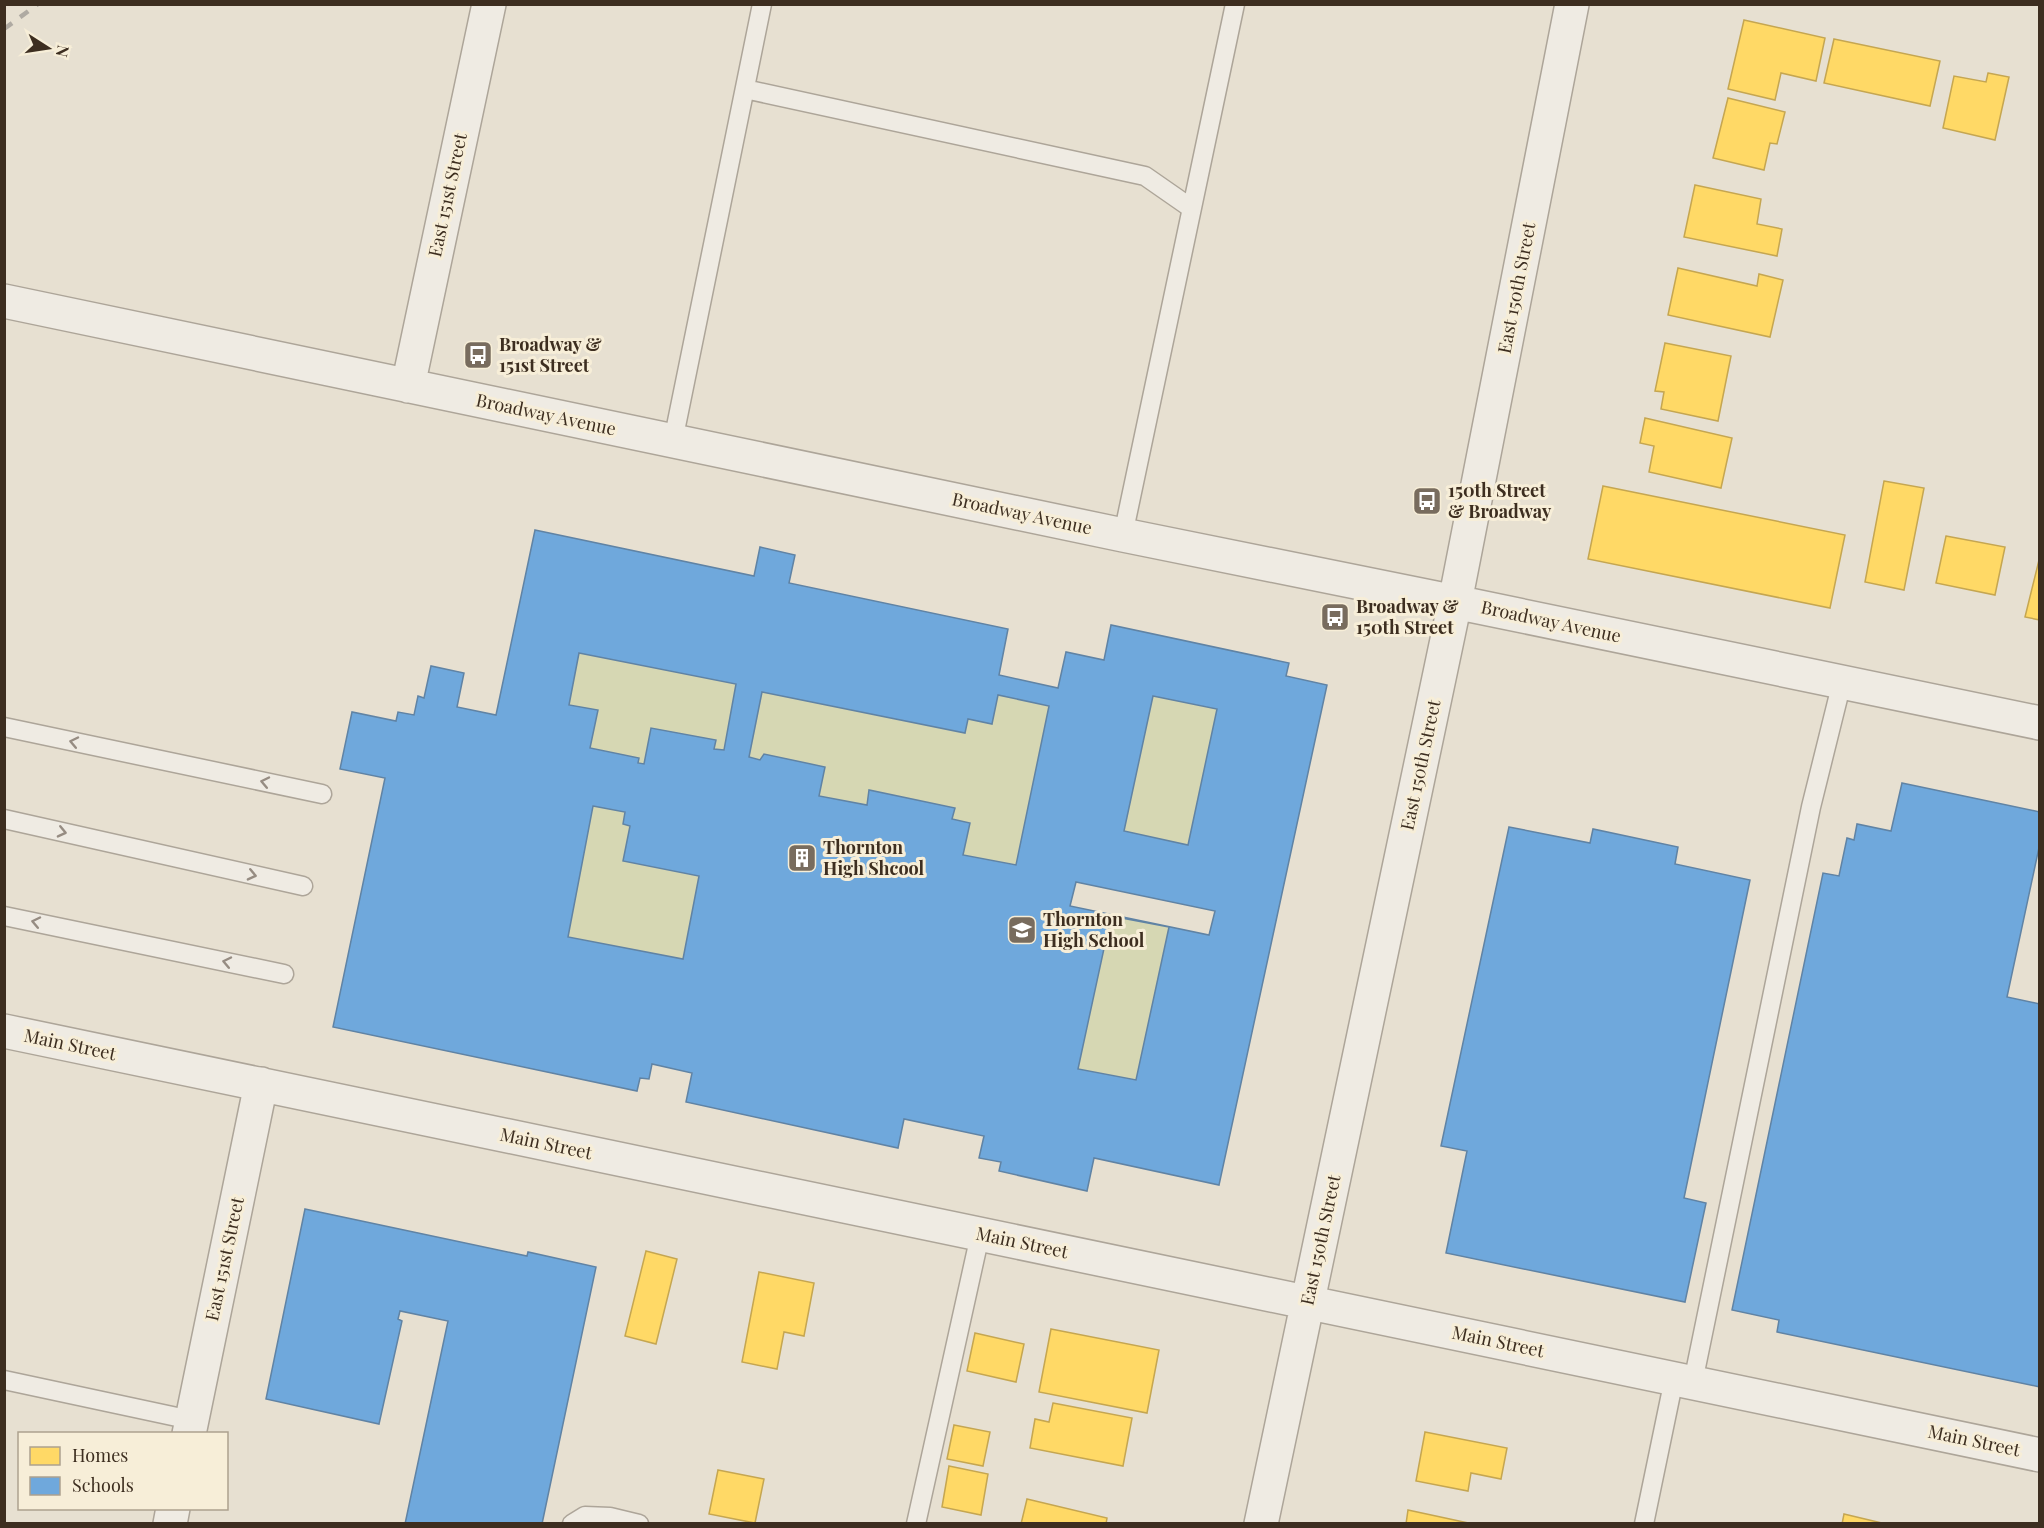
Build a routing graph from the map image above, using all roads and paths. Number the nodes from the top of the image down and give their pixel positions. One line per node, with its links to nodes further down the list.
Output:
1 (489, 4): 8 (street, East 151st Street)
2 (762, 4): 5 (lane)
3 (1235, 4): 6 (lane)
4 (1572, 4): 11 (street, East 150th Street)
5 (745, 89): 6 (lane); 9 (lane)
6 (1191, 208): 10 (lane)
7 (4, 301): 8 (street, Broadway Avenue)
8 (408, 386): 9 (street, Broadway Avenue)
9 (673, 441): 10 (street, Broadway Avenue)
10 (1123, 535): 11 (street, Broadway Avenue)
11 (1455, 602): 12 (street, Broadway Avenue); 23 (street, East 150th Street)
12 (1842, 682): 13 (street, Broadway Avenue); 25 (lane)
13 (2040, 723)
14 (4, 727): 15 (lane, one-way to 14)
15 (322, 794)
16 (4, 819): 17 (lane, one-way to 17)
17 (303, 886)
18 (4, 916): 19 (lane, one-way to 18)
19 (285, 974)
20 (4, 1031): 21 (street, Main Street)
21 (261, 1084): 22 (street, Main Street); 26 (street, East 151st Street)
22 (980, 1235): 23 (street, Main Street); 30 (lane)
23 (1307, 1302): 25 (street, Main Street); 31 (street, East 150th Street)
24 (4, 1380): 26 (lane)
25 (1684, 1381): 27 (street, Main Street); 32 (lane)
26 (190, 1427)
27 (2040, 1455)
28 (572, 1524): 29 (lane)
29 (639, 1524)
30 (916, 1524)
31 (1261, 1524)
32 (1644, 1524)

